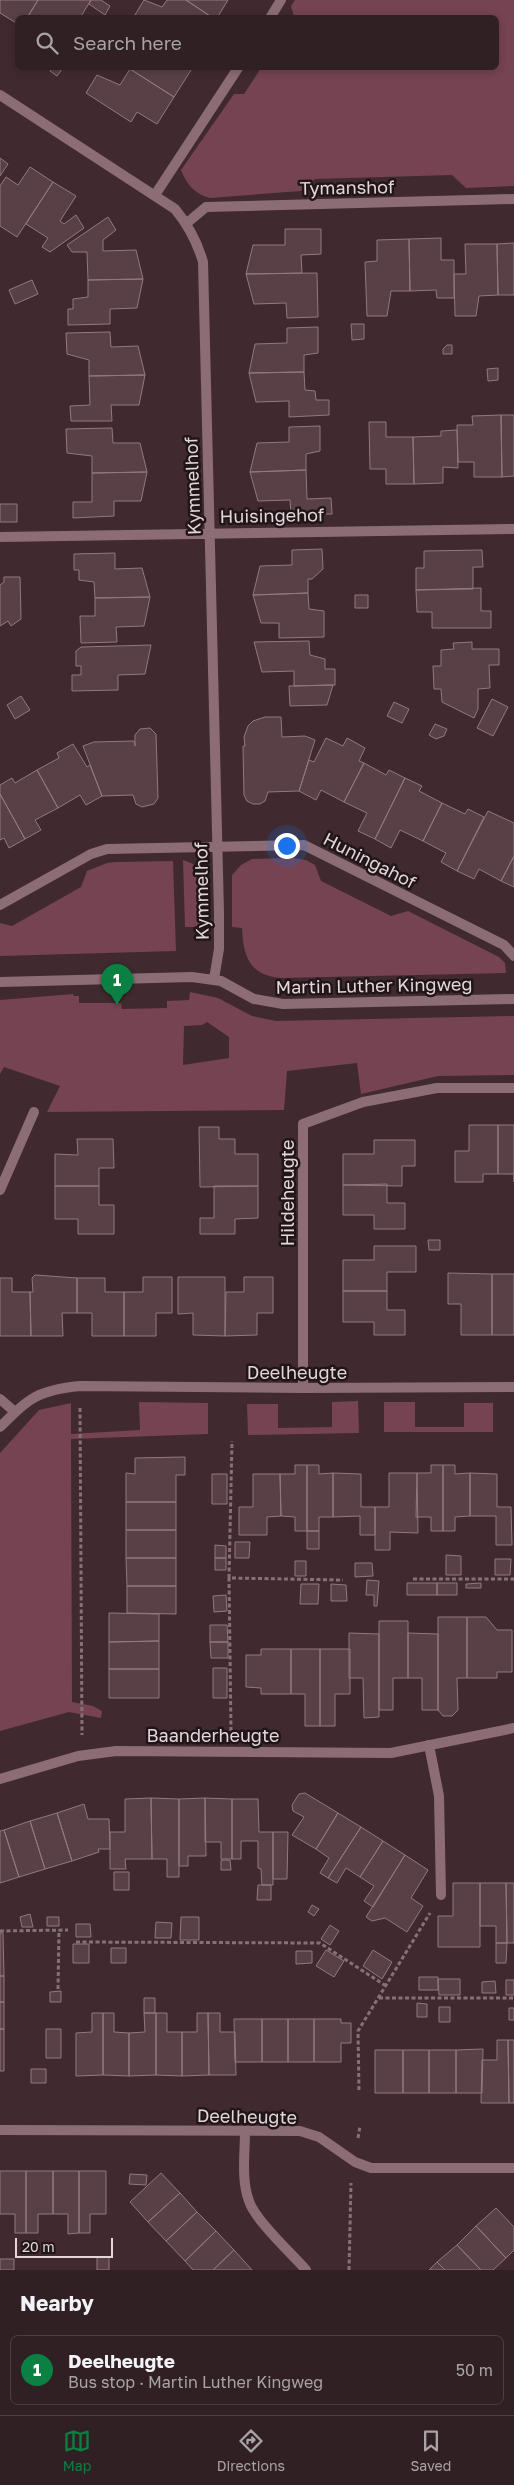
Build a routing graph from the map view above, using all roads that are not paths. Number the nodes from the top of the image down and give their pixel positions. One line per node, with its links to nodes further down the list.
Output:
1 (281, 0): 2 (street)
2 (272, 15)
3 (237, 70): 5 (street)
4 (0, 95): 5 (street, Kymmelhof)
5 (155, 195): 7 (street, Kymmelhof)
6 (514, 199): 7 (street, Tymanshof)
7 (187, 224): 9 (street, Kymmelhof)
8 (514, 529): 9 (street, Huisingehof)
9 (210, 532): 10 (street, Huisingehof); 11 (street, Kymmelhof)
10 (0, 537)
11 (216, 847): 12 (street, Huningahof); 13 (street, Huningahof); 14 (street, Kymmelhof)
12 (0, 905)
13 (514, 956)
14 (214, 979): 15 (street, Martin Luther Kingweg); 16 (street, Martin Luther Kingweg)
15 (0, 982)
16 (514, 999)
17 (514, 1088): 21 (street, Hildeheugte)
18 (34, 1112): 19 (street)
19 (0, 1190)
20 (514, 1387): 21 (street, Deelheugte)
21 (303, 1388): 23 (street, Deelheugte)
22 (0, 1399): 23 (street)
23 (15, 1412): 24 (street, Deelheugte)
24 (0, 1427)
25 (514, 1728): 26 (street, Baanderheugte)
26 (429, 1745): 27 (street, Baanderheugte); 28 (street)
27 (0, 1779)
28 (441, 1895)
29 (0, 2130): 30 (street, Deelheugte)
30 (245, 2131): 31 (street, Deelheugte); 32 (street)
31 (514, 2168)
32 (306, 2270)

